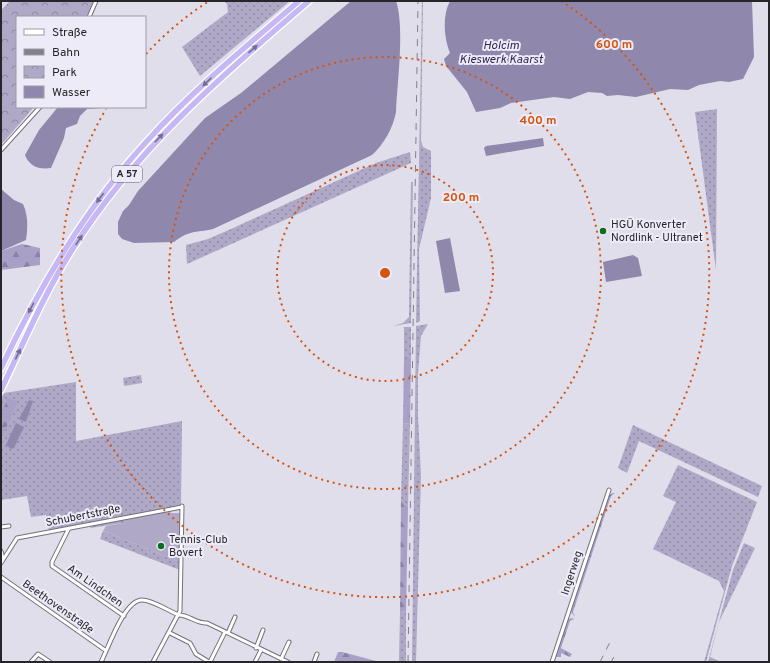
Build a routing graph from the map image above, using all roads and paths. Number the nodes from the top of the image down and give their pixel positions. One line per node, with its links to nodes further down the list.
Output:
1 (96, 1): 4 (street)
2 (299, 1): 7 (highway, A 57, one-way to 7)
3 (309, 1): 8 (highway, A 57, one-way to 3)
4 (89, 16)
5 (39, 108): 6 (street)
6 (1, 150)
7 (1, 368)
8 (1, 390)
9 (609, 490): 36 (street, Ingerweg)
10 (9, 526): 11 (street)
11 (1, 527)
12 (69, 528): 14 (street, Schubertstraße); 16 (street, Schubertstraße); 17 (street, Am Lindchen)
13 (1, 551): 14 (street)
14 (2, 561)
15 (1, 577): 24 (street, Beethovenstraße)
16 (178, 615): 17 (street); 20 (street); 21 (street)
17 (124, 616): 24 (street)
18 (235, 617): 20 (street)
19 (263, 630): 23 (street)
20 (226, 632): 23 (street); 32 (street)
21 (170, 633): 31 (street); 32 (street)
22 (289, 642): 27 (street)
23 (256, 648): 25 (street)
24 (105, 650): 30 (street)
25 (261, 650): 27 (street); 33 (street)
26 (317, 654): 35 (street)
27 (281, 659): 34 (street)
28 (31, 662): 29 (street)
29 (50, 662)
30 (101, 662)
31 (153, 662)
32 (209, 662)
33 (255, 662)
34 (288, 662)
35 (314, 662)
36 (552, 662)

